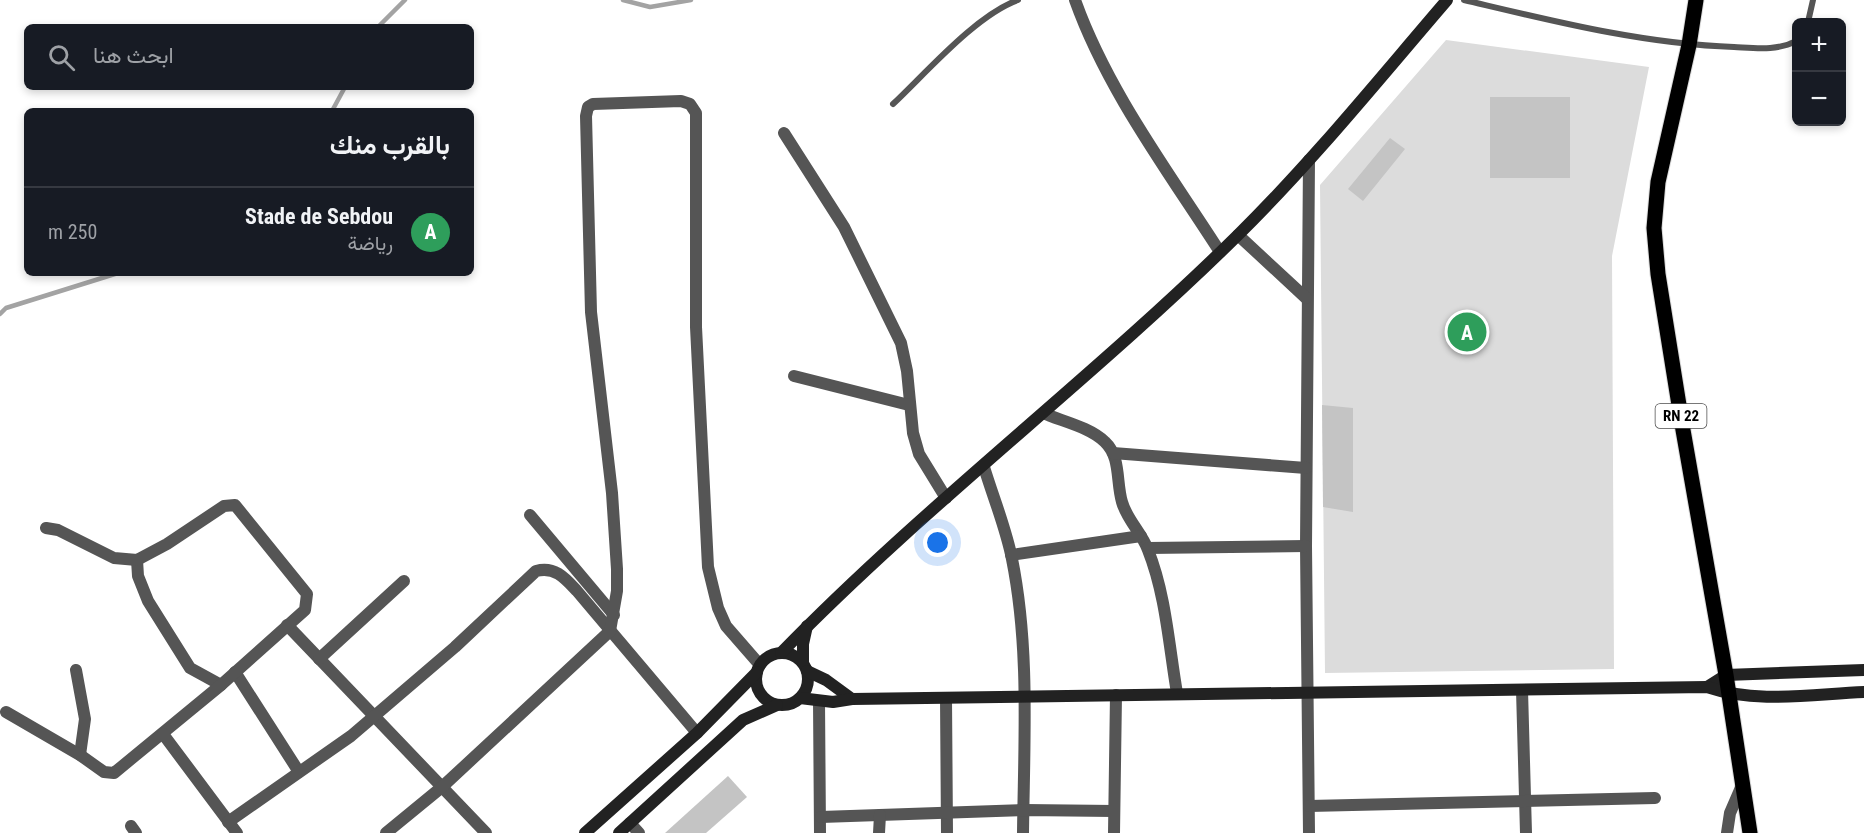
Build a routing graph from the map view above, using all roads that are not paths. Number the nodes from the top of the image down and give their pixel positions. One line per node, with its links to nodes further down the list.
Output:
1 (1018, 0): 10 (lane)
2 (1075, 0): 14 (street)
3 (1447, 0): 12 (main road)
4 (1464, 0): 9 (lane)
5 (1696, 0): 9 (main road, RN 22)
6 (1813, 0): 7 (lane)
7 (1809, 18)
8 (1792, 42): 9 (lane)
9 (1689, 45): 42 (main road, RN 22)
10 (892, 104)
11 (784, 133): 17 (street)
12 (1309, 160): 13 (main road); 15 (street)
13 (1238, 235): 14 (main road); 15 (street)
14 (1220, 252): 18 (main road)
15 (1306, 298): 21 (street)
16 (794, 376): 17 (street)
17 (909, 405): 22 (street)
18 (1042, 413): 19 (street); 20 (main road)
19 (1113, 453): 21 (street); 25 (street)
20 (984, 466): 22 (main road); 28 (street)
21 (1306, 468): 26 (street)
22 (946, 498): 33 (main road)
23 (530, 514): 31 (street)
24 (46, 528): 29 (street)
25 (1141, 536): 27 (street); 28 (street)
26 (1305, 546): 27 (street); 46 (street)
27 (1148, 548): 48 (street)
28 (1011, 555): 53 (street)
29 (137, 560): 32 (street); 43 (street)
30 (404, 581): 36 (street)
31 (614, 615): 34 (street); 38 (street)
32 (287, 625): 36 (street); 41 (street)
33 (807, 626): 35 (main road); 37 (main road)
34 (610, 631): 58 (street); 59 (street); 64 (street)
35 (781, 653): 37 (main road); 38 (main road)
36 (319, 659): 58 (street)
37 (805, 667): 51 (main road); 54 (main road)
38 (759, 668): 56 (main road); 59 (main road)
39 (76, 670): 61 (street)
40 (1864, 670): 42 (main road)
41 (235, 672): 43 (street); 62 (street)
42 (1726, 675): 44 (main road); 49 (main road, RN 22)
43 (221, 685): 60 (street)
44 (1707, 687): 45 (main road); 49 (main road)
45 (1522, 690): 46 (main road); 66 (street)
46 (1308, 691): 48 (main road); 67 (street)
47 (1864, 692): 49 (main road)
48 (1177, 693): 50 (main road)
49 (1729, 694): 63 (main road, RN 22)
50 (1116, 696): 53 (main road); 69 (street)
51 (800, 698): 55 (main road); 56 (main road)
52 (946, 698): 53 (main road); 54 (main road); 70 (street)
53 (1025, 698): 68 (street)
54 (852, 699): 55 (main road)
55 (819, 701): 72 (street)
56 (777, 705): 74 (main road)
57 (6, 712): 61 (street)
58 (373, 717): 62 (street); 64 (street)
59 (697, 733): 78 (main road)
60 (163, 734): 61 (street); 73 (street)
61 (80, 755)
62 (299, 772): 73 (street)
63 (1743, 783): 88 (street); 89 (main road, RN 22)
64 (442, 787): 76 (street); 77 (street)
65 (1655, 798): 66 (street)
66 (1524, 800): 67 (street); 87 (street)
67 (1309, 806): 86 (street)
68 (1024, 810): 69 (street); 70 (street); 84 (street)
69 (1114, 811): 85 (street)
70 (947, 813): 71 (street); 83 (street)
71 (880, 815): 72 (street); 82 (street)
72 (820, 817): 81 (street)
73 (228, 822): 75 (street)
74 (630, 823): 79 (main road); 80 (street)
75 (237, 833)
76 (386, 833)
77 (486, 833)
78 (585, 833)
79 (619, 833)
80 (639, 833)
81 (820, 833)
82 (879, 833)
83 (947, 833)
84 (1023, 833)
85 (1114, 833)
86 (1310, 833)
87 (1526, 833)
88 (1727, 833)
89 (1750, 833)

